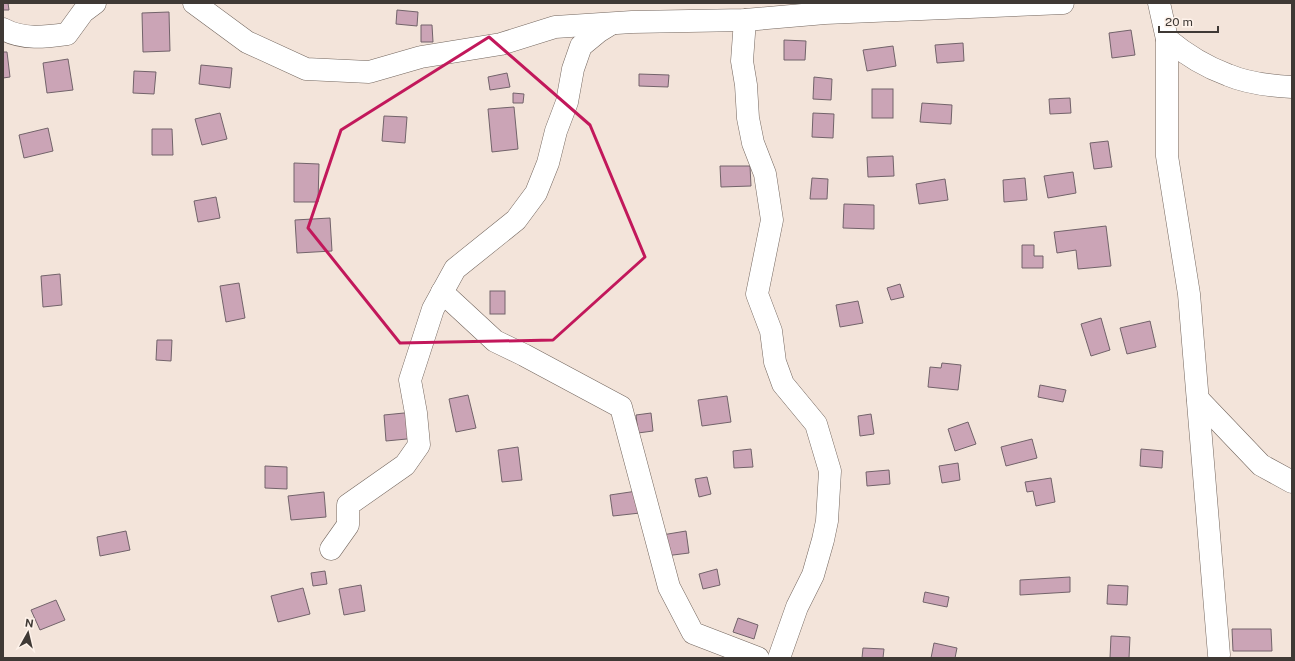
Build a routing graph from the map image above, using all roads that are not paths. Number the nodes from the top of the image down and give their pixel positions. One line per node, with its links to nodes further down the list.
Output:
1 (95, 3): 9 (street)
2 (194, 3): 8 (street)
3 (805, 3): 6 (street)
4 (1063, 3): 6 (street)
5 (1159, 3): 10 (street)
6 (825, 13): 7 (street)
7 (745, 20): 8 (street); 18 (street)
8 (611, 24): 12 (street)
9 (3, 29)
10 (1167, 39): 11 (street); 13 (street)
11 (1292, 87)
12 (442, 292): 15 (street); 17 (street)
13 (1198, 400): 14 (street); 16 (street)
14 (1292, 482)
15 (331, 549)
16 (1219, 654)
17 (758, 658)
18 (779, 658)

